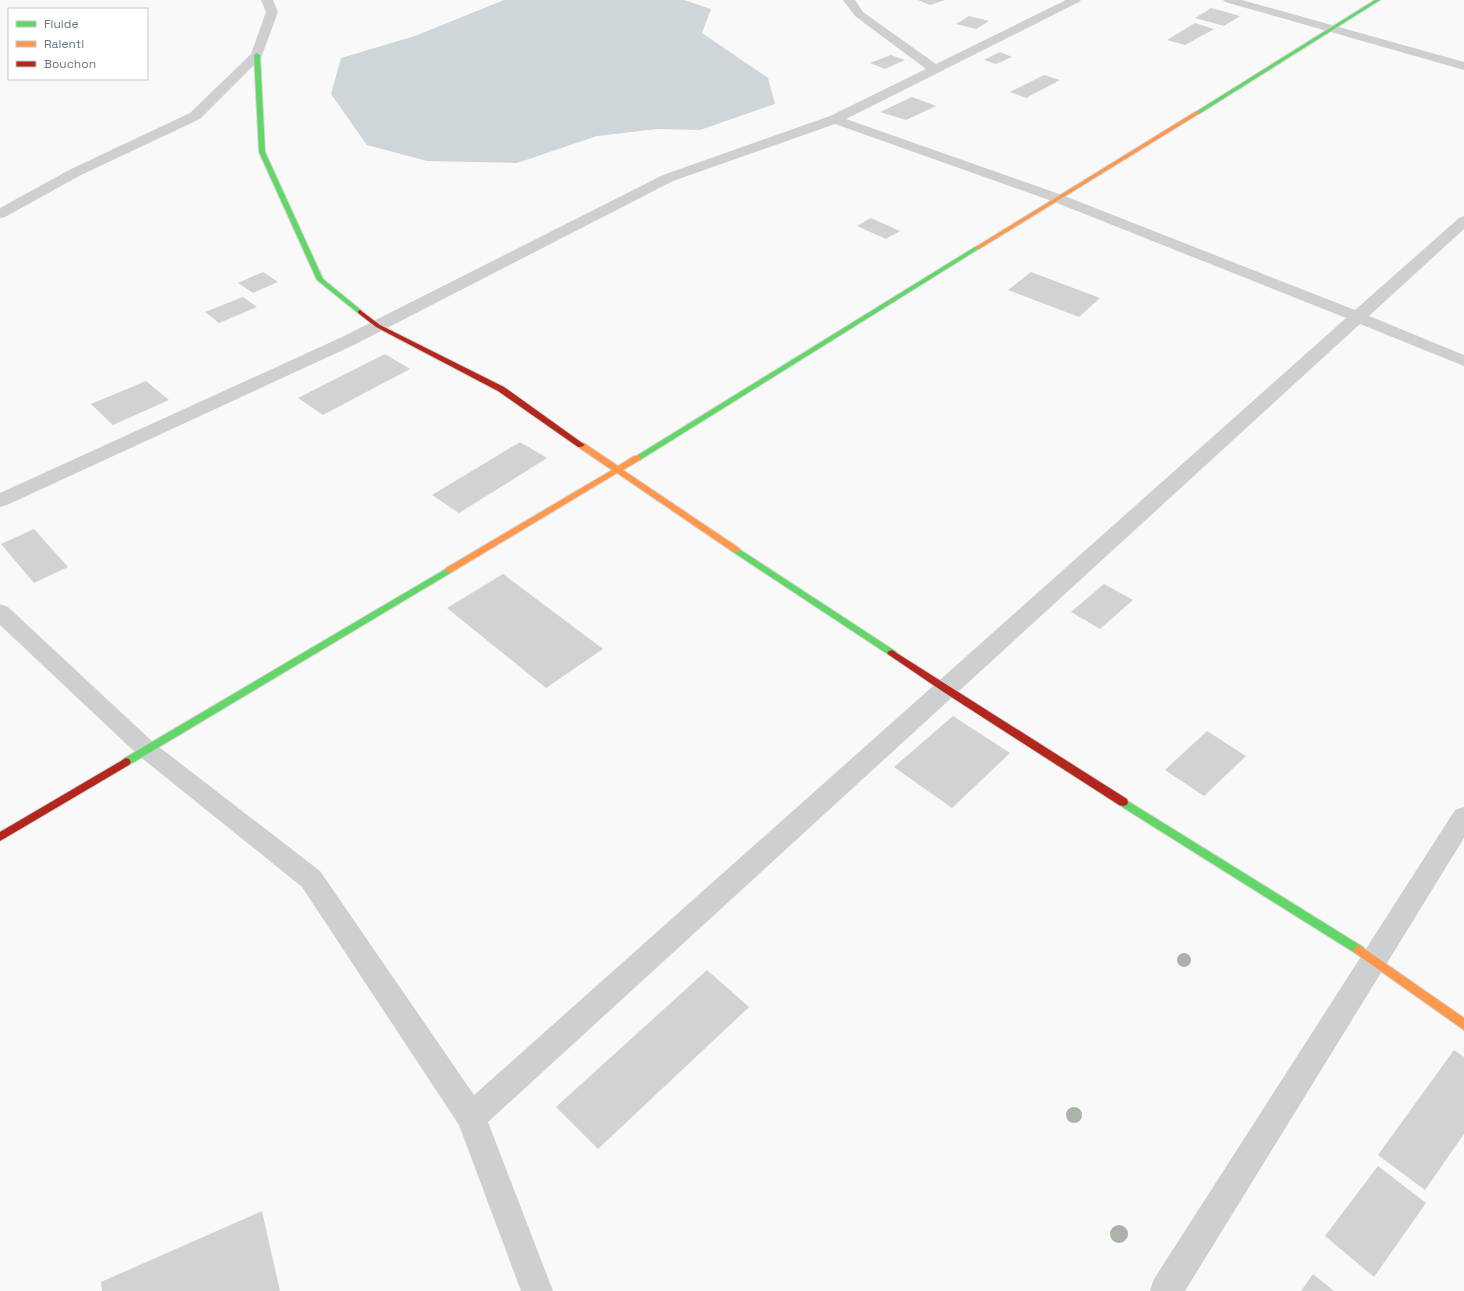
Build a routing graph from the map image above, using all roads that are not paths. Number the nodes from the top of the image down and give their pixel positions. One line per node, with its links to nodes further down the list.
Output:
1 (267, 0): 7 (street)
2 (849, 0): 9 (street)
3 (1075, 0): 9 (street)
4 (1229, 0): 6 (street)
5 (1378, 0): 6 (street)
6 (1333, 29): 8 (street); 11 (street)
7 (257, 55): 12 (street); 15 (street)
8 (1464, 66)
9 (934, 69): 10 (street)
10 (835, 119): 11 (street); 15 (street)
11 (1057, 198): 14 (street); 17 (street)
12 (0, 214)
13 (1464, 221): 14 (street)
14 (1358, 317): 16 (street); 20 (street)
15 (378, 326): 17 (street); 18 (street)
16 (1464, 361)
17 (617, 470): 20 (street); 21 (street)
18 (0, 501)
19 (0, 612): 21 (street)
20 (945, 689): 24 (street); 26 (street)
21 (146, 749): 23 (street); 26 (street)
22 (1464, 817): 24 (street)
23 (0, 837)
24 (1374, 960): 25 (street); 28 (street)
25 (1464, 1025)
26 (471, 1117): 27 (street)
27 (537, 1291)
28 (1166, 1291)

